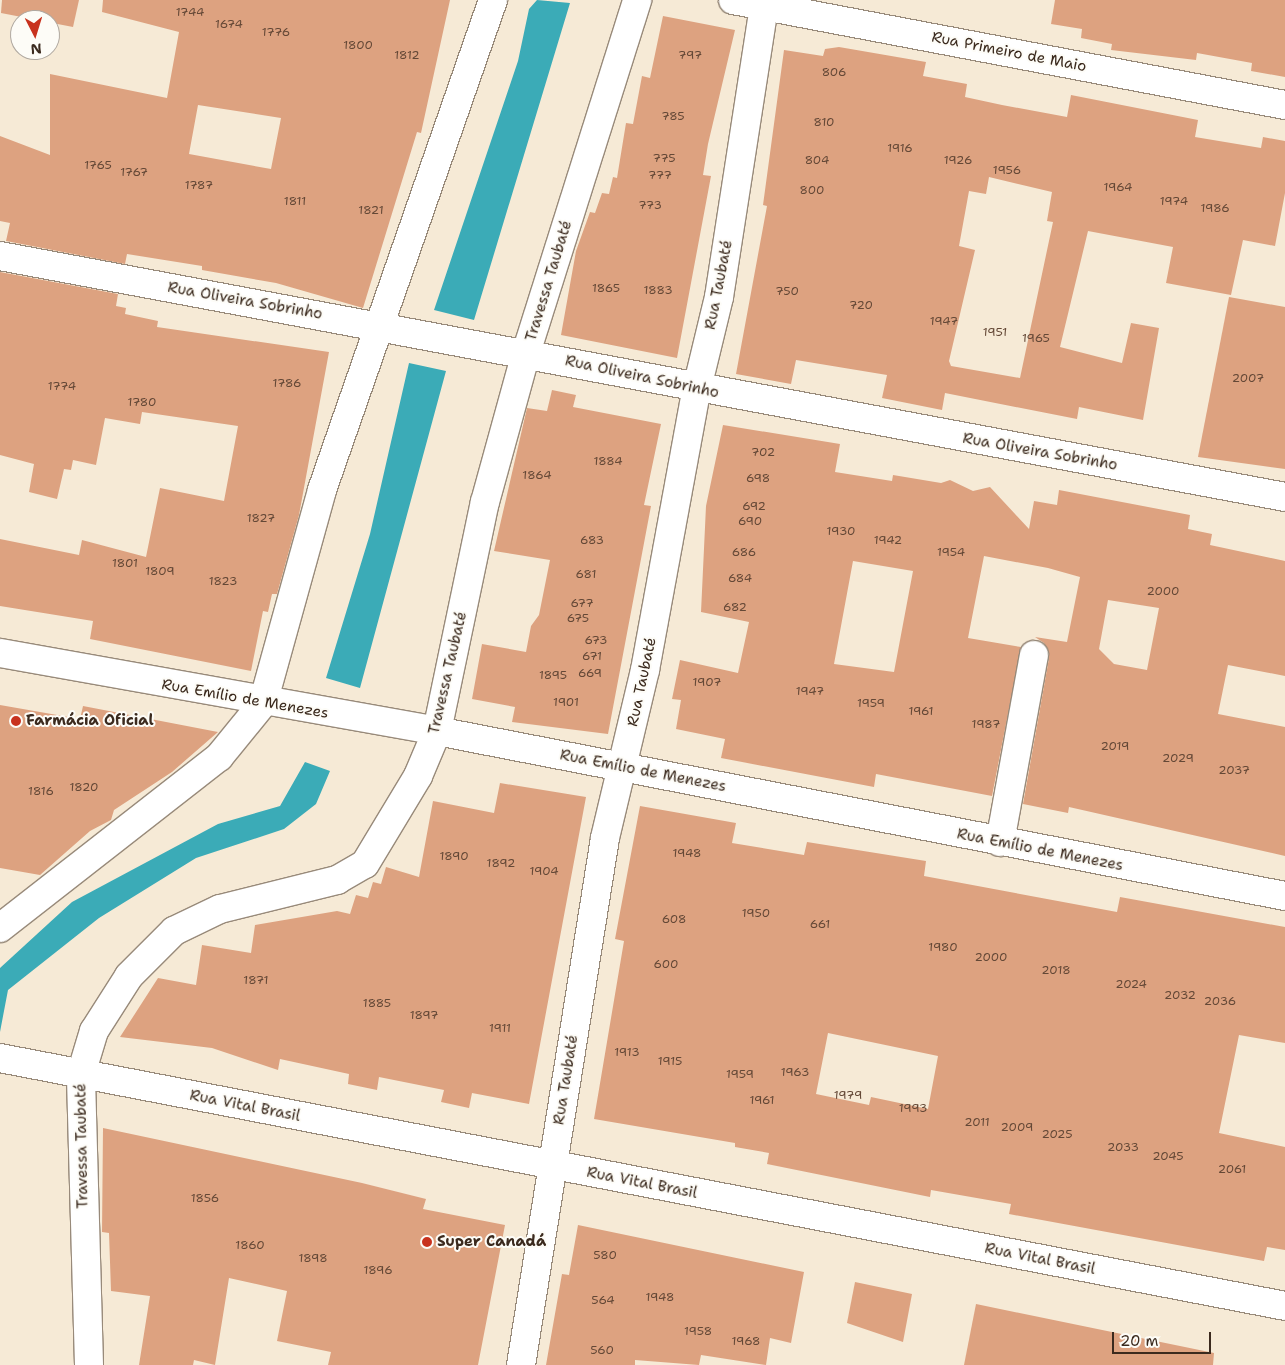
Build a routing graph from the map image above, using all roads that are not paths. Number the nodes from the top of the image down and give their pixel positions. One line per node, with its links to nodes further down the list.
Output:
1 (493, 0): 7 (street)
2 (637, 0): 8 (street, Travessa Taubaté)
3 (733, 0): 4 (street, Rua Primeiro de Maio)
4 (765, 3): 5 (street, Rua Primeiro de Maio); 9 (street, Rua Taubaté)
5 (1285, 105)
6 (0, 256): 7 (street, Rua Oliveira Sobrinho)
7 (377, 325): 8 (street, Rua Oliveira Sobrinho); 13 (street)
8 (526, 352): 9 (street, Rua Oliveira Sobrinho); 14 (street, Travessa Taubaté)
9 (697, 388): 10 (street, Rua Oliveira Sobrinho); 15 (street, Rua Taubaté)
10 (1285, 497)
11 (0, 653): 13 (street, Rua Emílio de Menezes)
12 (1034, 655): 16 (street)
13 (263, 703): 14 (street, Rua Emílio de Menezes); 18 (street)
14 (437, 731): 15 (street, Rua Emílio de Menezes); 20 (street, Travessa Taubaté)
15 (623, 767): 16 (street, Rua Emílio de Menezes); 21 (street, Rua Taubaté)
16 (1000, 842): 17 (street, Rua Emílio de Menezes)
17 (1285, 896)
18 (0, 928)
19 (0, 1058): 20 (street, Rua Vital Brasil)
20 (81, 1074): 21 (street, Rua Vital Brasil); 23 (street, Travessa Taubaté)
21 (552, 1166): 22 (street, Rua Vital Brasil); 24 (street, Rua Taubaté)
22 (1285, 1306)
23 (89, 1365)
24 (521, 1365)

